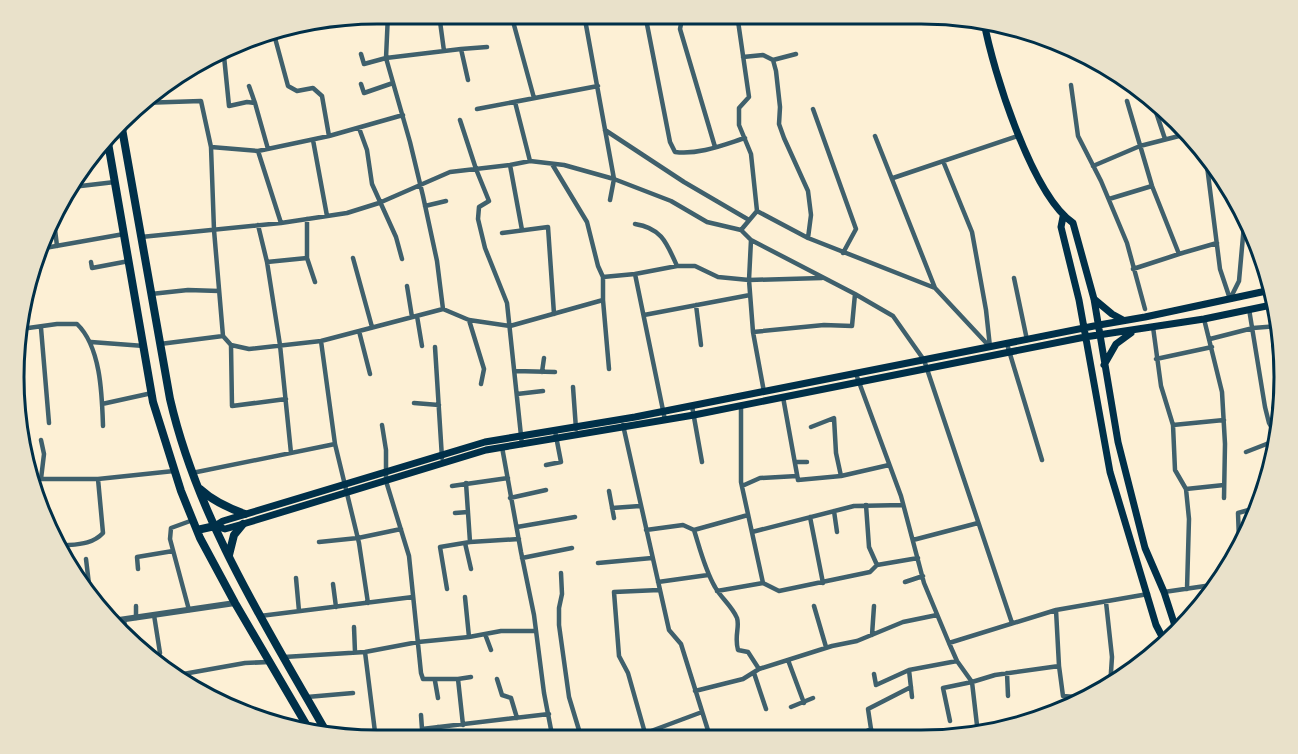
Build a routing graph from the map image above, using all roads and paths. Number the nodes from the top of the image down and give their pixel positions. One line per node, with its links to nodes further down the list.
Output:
1 (388, 24): 16 (street)
2 (440, 24): 12 (street)
3 (514, 24): 25 (street)
4 (586, 24): 24 (street)
5 (647, 24): 47 (street)
6 (681, 24): 47 (street)
7 (738, 24): 15 (street)
8 (985, 30): 40 (main road)
9 (275, 39): 38 (street)
10 (487, 47): 11 (street)
11 (461, 49): 12 (street); 19 (street)
12 (444, 51): 16 (street)
13 (361, 54): 16 (street)
14 (796, 54): 18 (street)
15 (743, 57): 18 (street); 42 (street)
16 (386, 58): 20 (street)
17 (224, 59): 29 (street)
18 (773, 60): 85 (street)
19 (468, 81)
20 (393, 83): 21 (street); 33 (street)
21 (361, 84)
22 (1071, 85): 55 (street)
23 (249, 86): 29 (street)
24 (597, 86): 25 (street); 36 (street)
25 (534, 98): 27 (street)
26 (1128, 101): 45 (street)
27 (515, 102): 30 (street); 51 (street)
28 (155, 103): 46 (street)
29 (255, 103): 49 (street)
30 (477, 109)
31 (813, 109): 90 (street)
32 (1157, 114): 44 (street)
33 (403, 115): 35 (street); 61 (street)
34 (460, 120): 56 (street)
35 (359, 128): 38 (street); 67 (street)
36 (605, 130): 59 (street); 73 (street)
37 (123, 132): 84 (main road)
38 (329, 136): 43 (street)
39 (875, 136): 58 (street)
40 (1018, 136): 52 (street); 71 (main road)
41 (1179, 136): 44 (street)
42 (745, 138): 47 (street); 69 (street)
43 (313, 140): 49 (street); 70 (street)
44 (1165, 140): 45 (street)
45 (1140, 146): 55 (street); 63 (street)
46 (211, 147): 50 (street); 77 (street)
47 (715, 147)
48 (109, 148): 60 (main road)
49 (268, 149): 50 (street)
50 (258, 151): 74 (street)
51 (530, 161): 53 (street); 54 (street)
52 (943, 161): 58 (street); 154 (street)
53 (552, 164): 59 (street); 101 (street)
54 (510, 165): 56 (street); 78 (street)
55 (1093, 166): 64 (street)
56 (476, 169): 61 (street); 128 (street)
57 (1207, 171): 87 (street)
58 (892, 178): 107 (street)
59 (614, 179): 65 (street); 79 (street)
60 (115, 182): 62 (street); 83 (main road)
61 (420, 184): 67 (street); 68 (street)
62 (80, 186)
63 (1152, 186): 64 (street); 91 (street)
64 (1109, 199): 99 (street)
65 (610, 200)
66 (446, 201): 68 (street)
67 (379, 202): 70 (street); 94 (street)
68 (425, 206): 118 (street)
69 (758, 211): 73 (street); 85 (street)
70 (327, 216): 72 (street)
71 (1063, 217): 115 (main road); 133 (main road)
72 (307, 219): 74 (street); 92 (street)
73 (749, 220): 79 (street)
74 (281, 223): 76 (street)
75 (635, 224): 98 (street)
76 (258, 225): 77 (street); 97 (street)
77 (214, 230): 84 (street); 108 (street)
78 (522, 230): 81 (street); 121 (street)
79 (741, 230): 86 (street)
80 (55, 232): 88 (street)
81 (502, 233)
82 (1243, 233): 113 (street)
83 (124, 234): 88 (street); 95 (main road)
84 (141, 237): 110 (main road)
85 (808, 238): 90 (street)
86 (751, 240): 102 (street); 104 (street)
87 (1217, 243): 91 (street); 113 (street)
88 (57, 246): 89 (street)
89 (49, 247)
90 (843, 253): 107 (street)
91 (1179, 254): 99 (street)
92 (307, 258): 97 (street); 105 (street)
93 (353, 258): 129 (street)
94 (402, 259)
95 (129, 261): 96 (street); 151 (main road)
96 (91, 262)
97 (267, 262): 149 (street)
98 (678, 266): 100 (street); 104 (street)
99 (1133, 269): 119 (street)
100 (635, 274): 101 (street); 122 (street)
101 (603, 277): 114 (street)
102 (822, 278): 104 (street); 111 (street)
103 (1014, 278): 143 (street)
104 (749, 280): 112 (street)
105 (315, 282)
106 (407, 286): 123 (street)
107 (935, 288): 154 (street)
108 (219, 291): 110 (street); 140 (street)
109 (1263, 292): 113 (main road)
110 (152, 294): 147 (main road)
111 (855, 294): 138 (street); 162 (street)
112 (750, 295): 116 (street); 138 (street)
113 (1230, 299): 126 (main road)
114 (603, 300): 121 (street); 164 (street)
115 (1094, 300): 126 (main road); 127 (main road)
116 (696, 305): 122 (street); 150 (street)
117 (1266, 306): 120 (main road)
118 (443, 309): 123 (street); 125 (street)
119 (1144, 309)
120 (1249, 309): 124 (main road); 134 (street)
121 (554, 314): 128 (street)
122 (644, 315): 188 (street)
123 (414, 316): 129 (street); 152 (street)
124 (1204, 319): 130 (main road); 142 (street)
125 (469, 320): 128 (street); 172 (street)
126 (1123, 320): 127 (main road)
127 (1098, 325): 133 (main road); 139 (main road)
128 (510, 326): 166 (street)
129 (372, 327): 136 (street)
130 (1153, 327): 137 (main road); 161 (street)
131 (1270, 327): 134 (street)
132 (41, 328): 135 (street); 146 (street); 193 (street)
133 (1083, 328): 141 (main road); 143 (main road)
134 (1252, 328): 142 (street); 197 (street)
135 (27, 329)
136 (359, 331): 145 (street); 169 (street)
137 (1133, 331): 139 (main road); 163 (main road)
138 (753, 332): 176 (street)
139 (1100, 335): 141 (main road); 163 (main road)
140 (223, 336): 147 (street); 148 (street)
141 (1085, 337): 144 (main road); 158 (main road)
142 (1210, 339): 155 (street)
143 (1027, 340): 156 (main road); 157 (street)
144 (1073, 340): 157 (main road); 158 (main road)
145 (321, 341): 149 (street); 208 (street)
146 (91, 342): 151 (street); 184 (street)
147 (160, 344): 222 (main road)
148 (231, 345): 149 (street); 181 (street)
149 (280, 345): 181 (street)
150 (701, 345)
151 (144, 346): 177 (main road)
152 (422, 346)
153 (435, 346): 185 (street)
154 (990, 347): 156 (main road); 159 (street); 162 (main road)
155 (1212, 347): 161 (street); 192 (street)
156 (1009, 348): 157 (main road); 159 (main road); 214 (street)
157 (1029, 349)
158 (1087, 349): 298 (main road)
159 (992, 356): 165 (main road)
160 (544, 358): 167 (street)
161 (1156, 359): 195 (street)
162 (924, 360): 165 (street); 170 (main road)
163 (1104, 365): 297 (main road)
164 (609, 369)
165 (926, 369): 171 (main road); 255 (street)
166 (515, 371): 167 (street); 178 (street)
167 (542, 372): 168 (street)
168 (555, 372)
169 (370, 374)
170 (856, 374): 171 (street); 174 (main road)
171 (859, 382): 180 (main road); 219 (street)
172 (481, 384)
173 (573, 387): 198 (street)
174 (781, 388): 176 (main road); 180 (street)
175 (543, 392): 178 (street)
176 (764, 392): 179 (main road); 182 (street)
177 (152, 393): 184 (street); 220 (main road)
178 (517, 394): 203 (street)
179 (740, 396): 186 (street); 187 (main road)
180 (783, 396): 182 (main road); 216 (street)
181 (286, 399): 212 (street)
182 (766, 400): 186 (main road)
183 (414, 402): 185 (street)
184 (102, 405): 196 (street)
185 (439, 405): 213 (street)
186 (741, 405): 189 (main road); 233 (street)
187 (692, 406): 188 (main road); 189 (street)
188 (664, 411): 190 (main road); 191 (street)
189 (694, 415): 191 (main road); 215 (street)
190 (623, 419): 198 (main road); 199 (street)
191 (665, 420): 199 (main road)
192 (1224, 420): 195 (street); 230 (street)
193 (50, 423)
194 (382, 425): 221 (street)
195 (1173, 425): 235 (street)
196 (103, 426)
197 (1270, 426)
198 (576, 427): 201 (main road); 202 (street)
199 (624, 428): 202 (main road); 241 (street)
200 (811, 428): 224 (street)
201 (555, 431): 203 (main road); 206 (street)
202 (576, 436): 206 (main road)
203 (522, 437): 205 (main road); 209 (street)
204 (41, 440): 226 (street)
205 (501, 440): 210 (street); 213 (main road)
206 (557, 440): 209 (main road); 218 (street)
207 (1268, 443): 211 (street)
208 (335, 444): 212 (street); 234 (street)
209 (522, 445): 210 (main road)
210 (502, 448): 213 (main road); 225 (street)
211 (1246, 452)
212 (291, 453): 222 (street)
213 (442, 459): 221 (main road); 228 (main road)
214 (1042, 460)
215 (702, 462)
216 (795, 462): 217 (street); 223 (street)
217 (807, 462)
218 (546, 465)
219 (889, 465): 224 (street); 242 (street)
220 (174, 471): 227 (street); 253 (main road)
221 (386, 472): 228 (street); 234 (main road)
222 (192, 473): 231 (main road)
223 (797, 476): 224 (street); 233 (street)
224 (841, 476)
225 (508, 478): 229 (street); 238 (street)
226 (40, 479): 227 (street)
227 (98, 479): 270 (street)
228 (386, 481): 234 (main road); 259 (street)
229 (466, 483): 232 (street); 246 (street)
230 (1224, 485): 235 (street); 239 (street)
231 (197, 486): 248 (main road); 256 (main road)
232 (452, 486)
233 (742, 486): 249 (street)
234 (345, 489): 248 (main road); 254 (main road); 265 (street)
235 (1186, 489): 293 (street)
236 (546, 490): 238 (street)
237 (609, 491): 243 (street)
238 (510, 498): 257 (street)
239 (1224, 498)
240 (866, 505): 242 (street); 245 (street); 279 (street)
241 (640, 506): 243 (street); 260 (street)
242 (903, 506): 267 (street)
243 (612, 508): 252 (street)
244 (1248, 510): 262 (street)
245 (834, 511): 251 (street); 264 (street)
246 (468, 512): 247 (street); 269 (street)
247 (455, 513)
248 (245, 514): 256 (main road)
249 (748, 516): 261 (street); 263 (street)
250 (575, 517): 257 (street)
251 (810, 517): 263 (street); 290 (street)
252 (614, 518)
253 (193, 520): 258 (main road); 272 (street)
254 (243, 524): 256 (main road); 273 (main road)
255 (978, 524): 267 (street); 316 (street)
256 (215, 526): 258 (main road); 273 (main road)
257 (517, 527): 266 (street)
258 (197, 530): 301 (main road)
259 (401, 530): 265 (street); 299 (street)
260 (646, 530): 261 (street); 275 (street)
261 (694, 530): 283 (street)
262 (1239, 531)
263 (752, 532): 289 (street)
264 (837, 532)
265 (358, 538): 268 (street); 302 (street)
266 (519, 539): 269 (street); 274 (street)
267 (913, 540): 276 (street)
268 (319, 542)
269 (468, 542): 281 (street); 294 (street)
270 (67, 545)
271 (572, 548): 274 (street)
272 (173, 551): 280 (street); 308 (street)
273 (229, 555): 313 (main road)
274 (522, 558): 320 (street)
275 (652, 558): 278 (street); 287 (street)
276 (918, 558): 279 (street); 284 (street)
277 (86, 559): 286 (street)
278 (598, 562)
279 (877, 565): 290 (street)
280 (138, 569)
281 (471, 569)
282 (561, 573): 373 (street)
283 (708, 575): 287 (street); 296 (street)
284 (923, 576): 288 (street); 312 (street)
285 (296, 578): 310 (street)
286 (89, 581)
287 (658, 582): 295 (street)
288 (905, 582)
289 (763, 583): 290 (street); 296 (street)
290 (823, 583)
291 (333, 584): 307 (street)
292 (1205, 586): 293 (street)
293 (1187, 589): 297 (street)
294 (447, 590)
295 (659, 590): 349 (street); 374 (street)
296 (717, 591): 338 (street)
297 (1164, 592): 298 (main road); 317 (main road)
298 (1148, 594): 303 (street); 323 (main road)
299 (413, 597): 302 (street); 325 (street)
300 (465, 597): 324 (street)
301 (235, 603): 308 (street); 335 (main road)
302 (368, 603): 307 (street)
303 (1106, 603): 309 (street); 342 (street)
304 (136, 606): 314 (street)
305 (814, 606): 327 (street)
306 (874, 606): 322 (street)
307 (336, 607): 310 (street)
308 (189, 610): 311 (street)
309 (1056, 610): 316 (street); 336 (street)
310 (299, 612): 313 (street)
311 (154, 615): 314 (street); 331 (street)
312 (937, 615): 322 (street); 326 (street)
313 (260, 616): 332 (main road)
314 (136, 618): 315 (street)
315 (124, 620): 318 (street)
316 (1012, 623): 326 (street)
317 (1174, 623)
318 (125, 624)
319 (354, 627): 329 (street)
320 (536, 631): 321 (street); 361 (street)
321 (486, 634): 324 (street); 328 (street)
322 (872, 635): 327 (street)
323 (1161, 635)
324 (469, 637): 325 (street)
325 (418, 642): 330 (street); 346 (street)
326 (949, 644): 334 (street)
327 (826, 648): 333 (street)
328 (491, 650)
329 (355, 652): 330 (street); 332 (street)
330 (365, 652): 371 (street)
331 (160, 653)
332 (284, 657): 352 (main road)
333 (788, 660): 338 (street); 357 (street)
334 (957, 661): 337 (street); 347 (street)
335 (270, 662): 340 (street); 365 (main road)
336 (1059, 666): 339 (street); 354 (street)
337 (909, 670): 341 (street); 348 (street)
338 (756, 671): 349 (street); 359 (street)
339 (1007, 673): 347 (street); 351 (street)
340 (185, 674)
341 (874, 674)
342 (1111, 675)
343 (471, 677): 344 (street)
344 (458, 679): 346 (street); 366 (street)
345 (497, 679): 363 (street)
346 (435, 681): 355 (street)
347 (972, 682): 364 (street); 367 (street)
348 (911, 687): 353 (street); 370 (street)
349 (695, 691): 360 (street)
350 (353, 693): 352 (street)
351 (1008, 696)
352 (307, 697): 368 (main road)
353 (912, 697)
354 (1071, 697)
355 (438, 698)
356 (813, 698): 357 (street)
357 (804, 703): 358 (street)
358 (791, 707)
359 (766, 709)
360 (702, 712): 375 (street); 376 (street)
361 (549, 714): 363 (street); 372 (street)
362 (421, 715): 369 (street)
363 (517, 718): 366 (street)
364 (950, 721)
365 (305, 722)
366 (463, 724): 369 (street)
367 (977, 725)
368 (323, 726)
369 (438, 728)
370 (871, 729)
371 (374, 730)
372 (552, 730)
373 (579, 730)
374 (644, 730)
375 (654, 730)
376 (708, 730)

